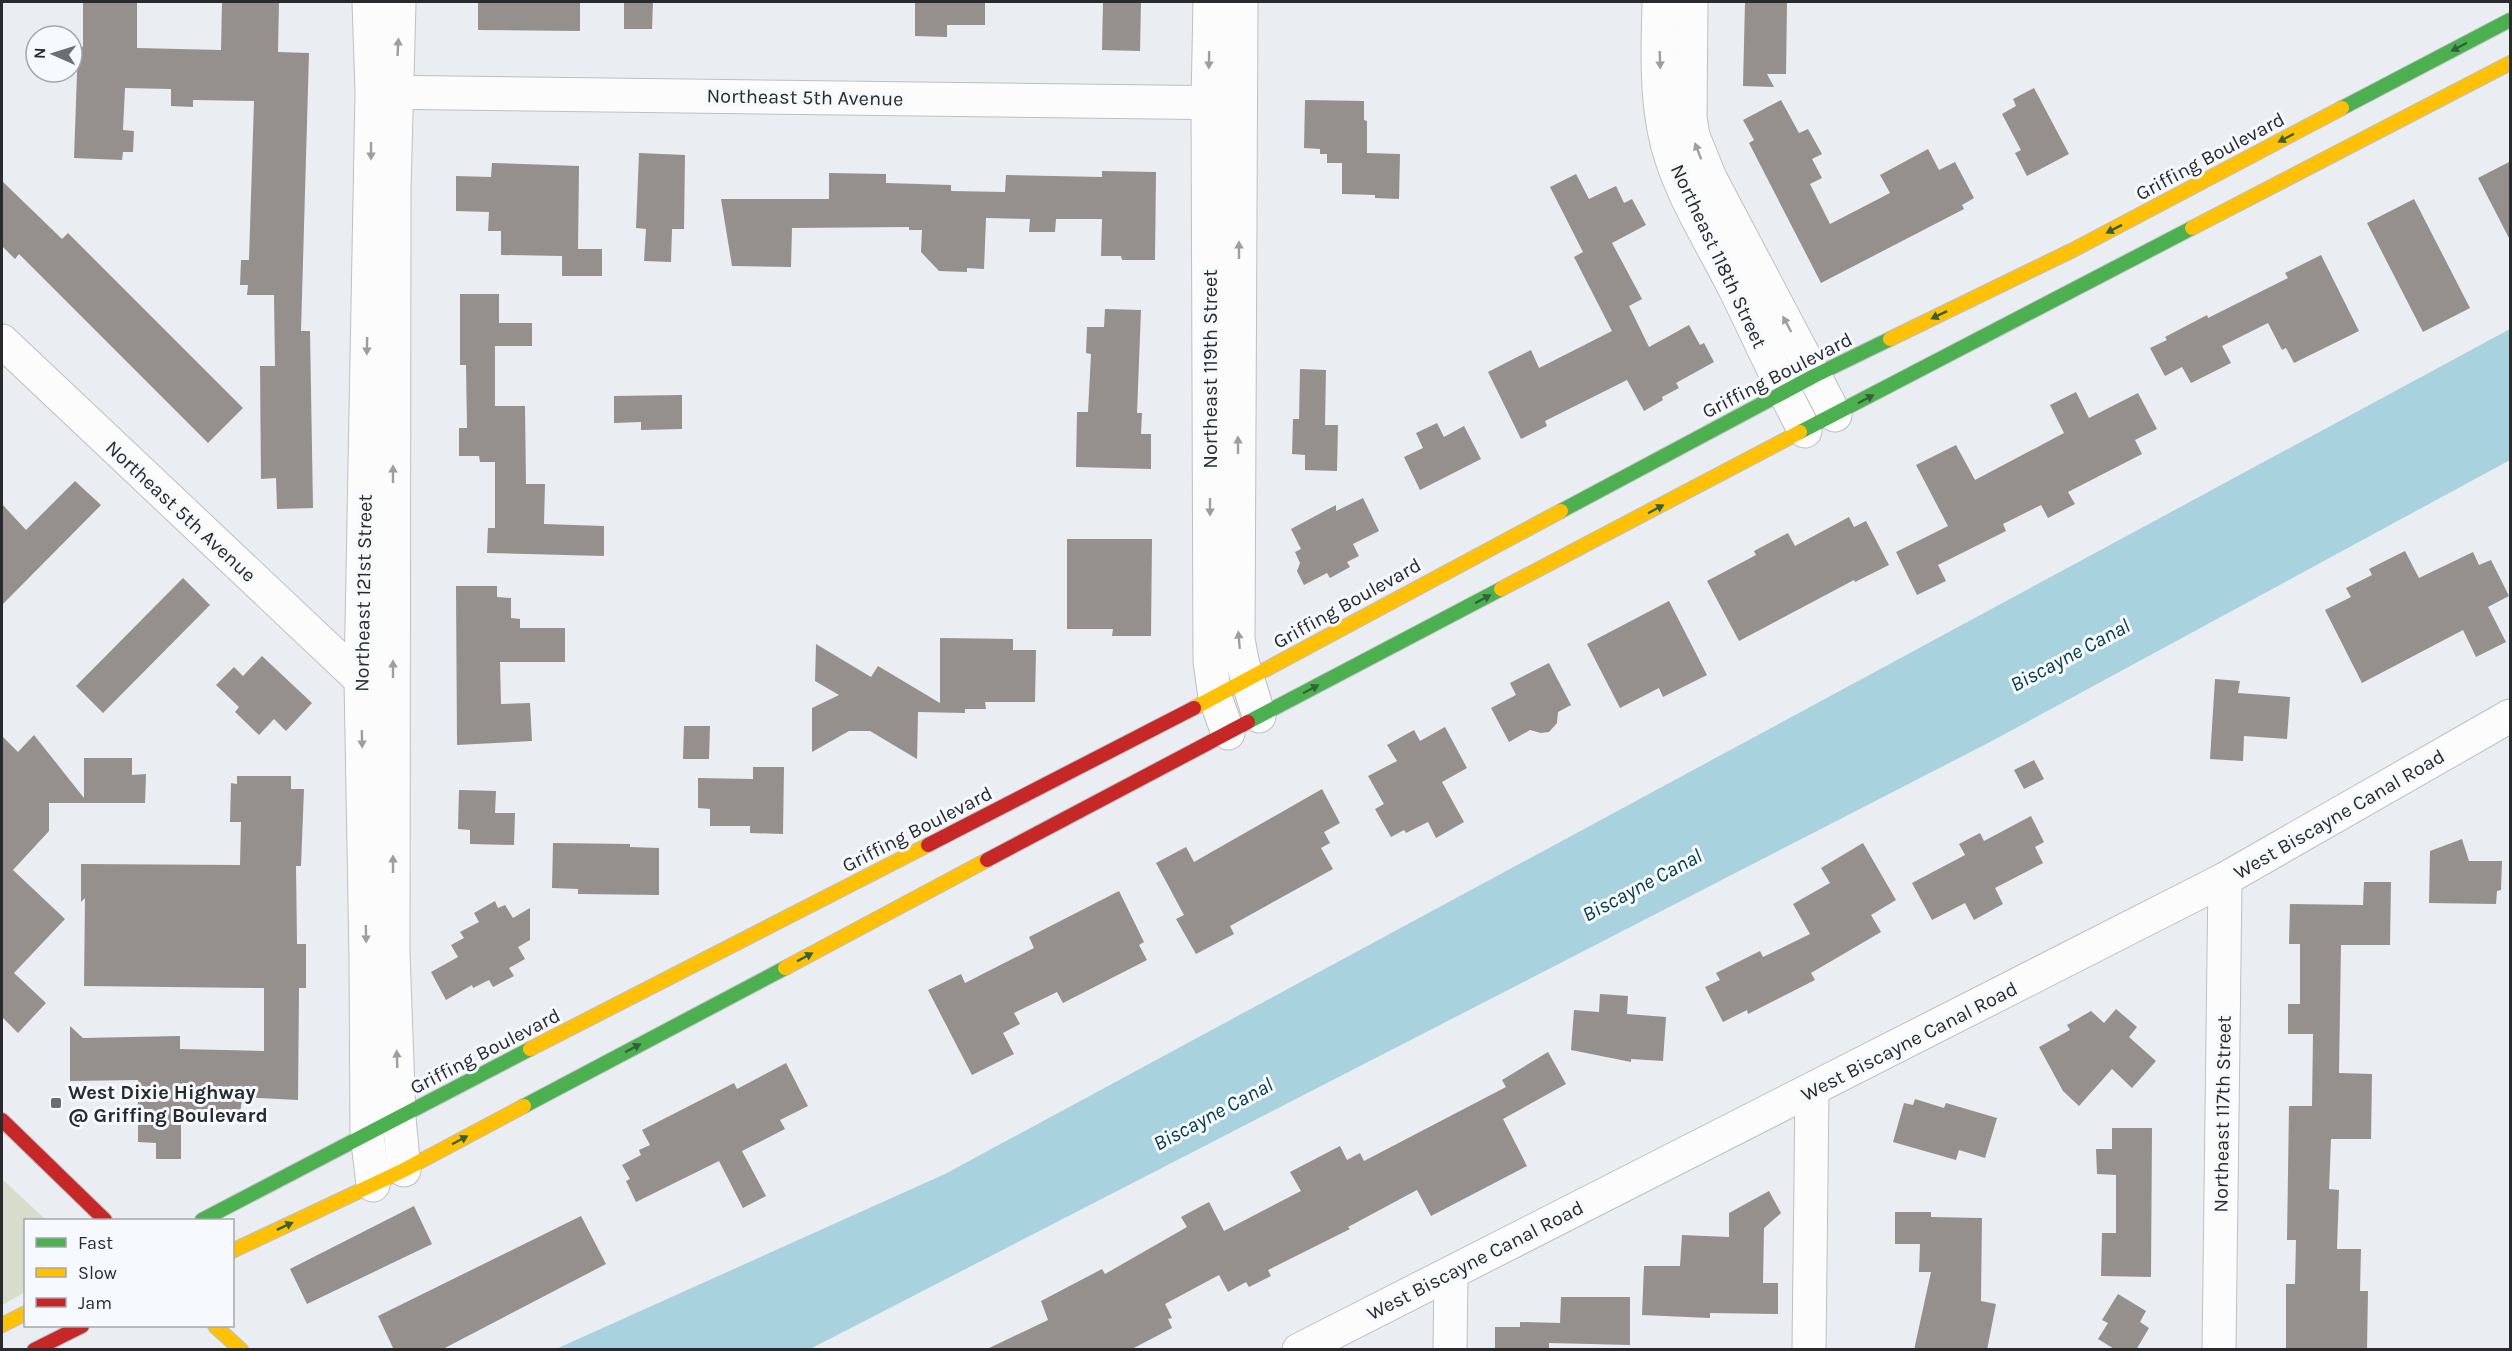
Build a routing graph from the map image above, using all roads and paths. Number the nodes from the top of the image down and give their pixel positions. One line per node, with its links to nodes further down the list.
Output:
1 (369, 2): 9 (street, Northeast 121st Street)
2 (399, 2): 9 (street, Northeast 121st Street, one-way to 2)
3 (1210, 2): 10 (street, Northeast 119th Street, one-way to 10)
4 (1240, 2): 10 (street, Northeast 119th Street)
5 (1659, 2): 13 (street, Northeast 118th Street, one-way to 13)
6 (1691, 2): 12 (street, Northeast 118th Street, one-way to 6)
7 (2511, 20): 12 (street, Griffing Boulevard, one-way to 12)
8 (2511, 63): 14 (street, one-way to 8)
9 (384, 92): 10 (street, Northeast 5th Avenue); 16 (street, Northeast 121st Street, one-way to 16); 24 (street, Northeast 121st Street, one-way to 9)
10 (1223, 103): 17 (street, Northeast 119th Street, one-way to 10); 18 (street, Northeast 119th Street, one-way to 18)
11 (2, 341): 16 (street, Northeast 5th Avenue)
12 (1814, 376): 13 (street, Griffing Boulevard); 14 (street, Northeast 118th Street)
13 (1783, 393): 15 (street, Northeast 118th Street); 17 (street, Griffing Boulevard)
14 (1835, 415): 15 (street)
15 (1805, 431): 19 (street, one-way to 15)
16 (361, 680): 26 (street, Northeast 121st Street, one-way to 26)
17 (1248, 680): 18 (street, Griffing Boulevard); 19 (street, Northeast 119th Street)
18 (1215, 697): 21 (street, Northeast 119th Street); 24 (street, Griffing Boulevard)
19 (1259, 716): 21 (street)
20 (2511, 716): 22 (street, West Biscayne Canal Road)
21 (1228, 733): 27 (street, one-way to 21)
22 (2225, 879): 23 (street, West Biscayne Canal Road); 42 (street, Northeast 117th Street)
23 (1812, 1091): 32 (street, West Biscayne Canal Road); 41 (street)
24 (399, 1118): 26 (street, Griffing Boulevard); 27 (street, Northeast 121st Street)
25 (2, 1120): 29 (street)
26 (367, 1133): 28 (street, Northeast 121st Street); 30 (street, Griffing Boulevard)
27 (404, 1170): 28 (street)
28 (373, 1185): 31 (street, one-way to 28)
29 (103, 1219)
30 (206, 1219)
31 (234, 1250)
32 (1451, 1273): 39 (street, West Biscayne Canal Road); 40 (street)
33 (24, 1314): 34 (street)
34 (2, 1325)
35 (80, 1327): 37 (street)
36 (216, 1327): 38 (street)
37 (34, 1350)
38 (241, 1350)
39 (1299, 1350)
40 (1450, 1350)
41 (1809, 1350)
42 (2219, 1350)

